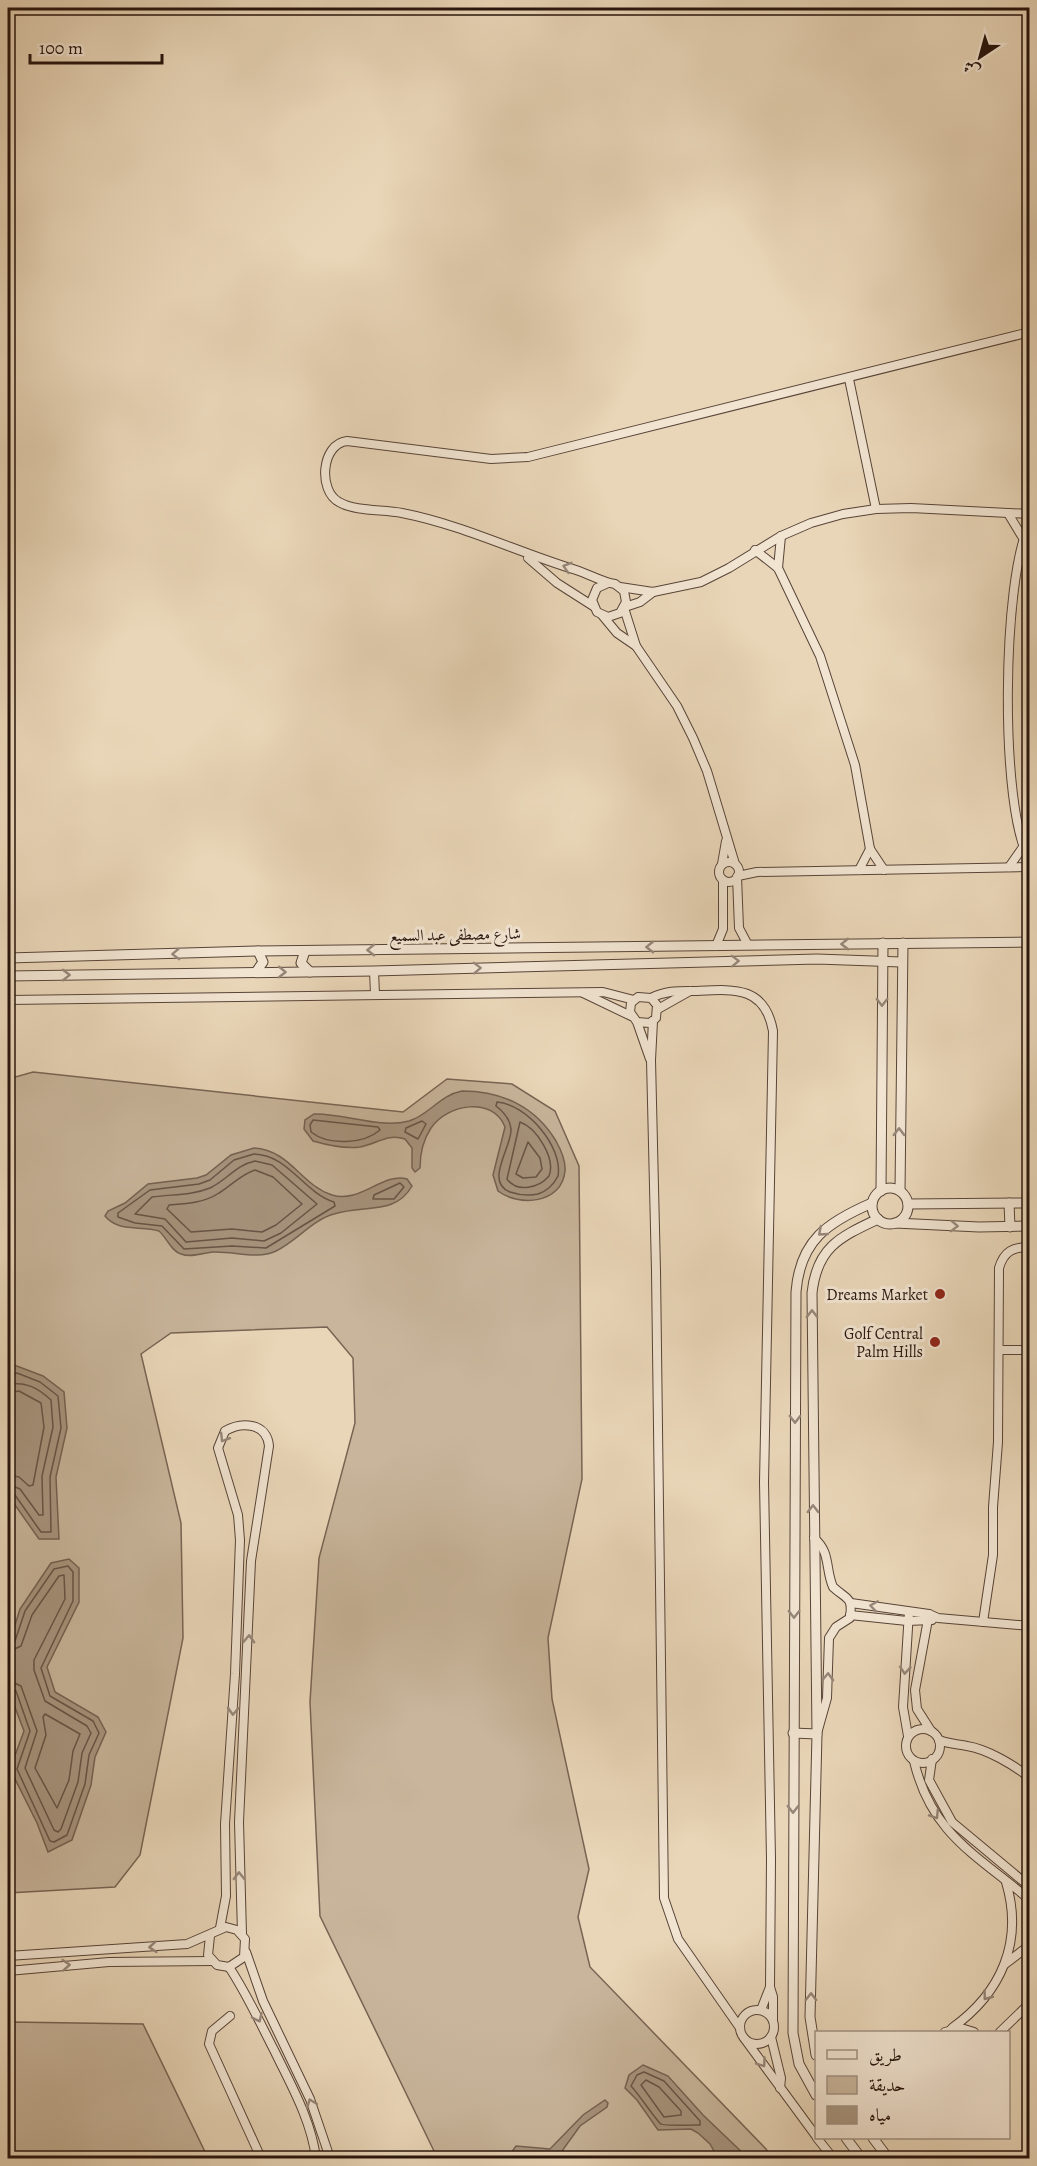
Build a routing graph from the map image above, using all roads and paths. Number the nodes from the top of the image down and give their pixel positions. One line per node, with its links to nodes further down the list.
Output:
1 (1029, 332): 2 (street)
2 (849, 379): 3 (street); 10 (street)
3 (876, 508): 5 (street); 7 (street)
4 (1029, 514): 5 (street)
5 (1009, 515): 8 (street)
6 (1029, 524): 8 (street)
7 (781, 536): 9 (street); 11 (street)
8 (1023, 538): 20 (street)
9 (755, 550): 11 (street); 14 (street)
10 (525, 555): 12 (street, one-way to 10); 15 (street)
11 (778, 568): 21 (street)
12 (608, 583): 13 (street); 15 (street)
13 (620, 587): 14 (street); 16 (street)
14 (653, 592): 16 (street)
15 (593, 606): 17 (street)
16 (624, 608): 17 (street); 18 (street)
17 (602, 615): 18 (street)
18 (636, 646): 19 (street)
19 (726, 841): 23 (street); 24 (street)
20 (1023, 847): 22 (street); 25 (street)
21 (870, 849): 27 (street); 28 (street)
22 (1029, 860)
23 (722, 864): 24 (street); 31 (street)
24 (736, 865): 29 (street); 30 (street)
25 (1009, 867): 26 (street); 28 (street)
26 (1029, 867)
27 (859, 870): 28 (street); 29 (street)
28 (884, 870)
29 (757, 872): 30 (street)
30 (738, 876): 31 (street); 35 (street)
31 (723, 880): 36 (street)
32 (1029, 942): 34 (street, شارع مصطفى عبد السميع)
33 (883, 943): 34 (street, شارع مصطفى عبد السميع); 35 (street, شارع مصطفى عبد السميع, one-way to 35); 40 (street)
34 (903, 943): 41 (street)
35 (748, 945): 36 (street, شارع مصطفى عبد السميع)
36 (716, 946): 38 (street, شارع مصطفى عبد السميع, one-way to 38)
37 (258, 951): 38 (street, شارع مصطفى عبد السميع); 39 (street, شارع مصطفى عبد السميع, one-way to 39); 43 (street)
38 (305, 951): 44 (street)
39 (8, 958)
40 (882, 962): 41 (street, شارع مصطفى عبد السميع); 42 (street, شارع مصطفى عبد السميع, one-way to 40); 56 (street, one-way to 56)
41 (901, 962): 57 (street, one-way to 41)
42 (374, 971): 44 (street, شارع مصطفى عبد السميع); 48 (street)
43 (256, 972): 44 (street, شارع مصطفى عبد السميع, one-way to 44); 45 (street, شارع مصطفى عبد السميع, one-way to 43)
44 (310, 972)
45 (8, 976)
46 (690, 991): 49 (street); 52 (street); 104 (street)
47 (582, 992): 48 (street); 51 (street); 53 (street)
48 (375, 994): 50 (street)
49 (651, 998): 51 (street); 52 (street)
50 (8, 1000)
51 (634, 1000): 53 (street)
52 (658, 1009): 54 (street)
53 (634, 1019): 54 (street); 55 (street)
54 (653, 1021): 55 (street)
55 (651, 1060): 106 (street)
56 (881, 1191): 57 (street); 58 (street)
57 (900, 1191): 61 (street)
58 (872, 1203): 62 (street); 69 (street, one-way to 69)
59 (1009, 1203): 60 (street); 61 (street); 65 (street)
60 (1029, 1203)
61 (908, 1204): 63 (street)
62 (878, 1219): 63 (street); 70 (street, one-way to 62)
63 (895, 1223): 65 (street, one-way to 65)
64 (1029, 1226): 65 (street)
65 (1010, 1227)
66 (1029, 1247): 67 (street)
67 (999, 1350): 68 (street); 77 (street)
68 (1029, 1350)
69 (794, 1475): 70 (street); 82 (street, one-way to 82)
70 (813, 1475): 71 (street, one-way to 70)
71 (814, 1538): 72 (street); 83 (street)
72 (851, 1603): 73 (street, one-way to 72); 74 (street)
73 (909, 1612): 75 (street); 76 (street)
74 (850, 1615): 76 (street); 83 (street, one-way to 74)
75 (928, 1618): 76 (street); 77 (street); 81 (street)
76 (907, 1621): 84 (street, one-way to 84)
77 (983, 1623): 78 (street)
78 (1029, 1626)
79 (235, 1674): 80 (street); 80 (street, one-way to 79); 92 (street, one-way to 92)
80 (247, 1675): 93 (street, one-way to 80)
81 (931, 1731): 84 (street); 85 (street)
82 (794, 1733): 83 (street); 118 (street, one-way to 118)
83 (817, 1734): 116 (street, one-way to 83)
84 (908, 1736): 87 (street)
85 (939, 1740): 86 (street); 88 (street)
86 (932, 1759): 87 (street); 90 (street)
87 (914, 1761): 89 (street, one-way to 89)
88 (1029, 1778)
89 (1006, 1880): 91 (street); 100 (street)
90 (1029, 1887)
91 (1029, 1900)
92 (220, 1928): 93 (street); 94 (street)
93 (242, 1934): 96 (street)
94 (210, 1936): 98 (street, one-way to 98); 99 (street)
95 (1029, 1945): 100 (street)
96 (246, 1951): 101 (street); 125 (street, one-way to 96)
97 (8, 1956): 98 (street)
98 (25, 1956): 102 (street)
99 (212, 1961): 101 (street); 102 (street, one-way to 99)
100 (1005, 1964): 112 (street, one-way to 112)
101 (229, 1967): 124 (street, one-way to 124)
102 (25, 1968): 103 (street)
103 (8, 1971)
104 (770, 1987): 107 (street); 110 (street)
105 (1029, 2003): 113 (street)
106 (725, 2007): 108 (street); 111 (street)
107 (761, 2010): 108 (street); 110 (street)
108 (744, 2015): 111 (street)
109 (230, 2016): 123 (street)
110 (773, 2019): 114 (street)
111 (740, 2028): 115 (street)
112 (948, 2030)
113 (1001, 2031)
114 (771, 2037): 115 (street); 117 (street)
115 (744, 2038): 117 (street, one-way to 117)
116 (815, 2049)
117 (780, 2088): 119 (street)
118 (815, 2093)
119 (815, 2134)
120 (819, 2139): 126 (street)
121 (847, 2139): 127 (street)
122 (874, 2139): 128 (street)
123 (261, 2158)
124 (316, 2158)
125 (330, 2158)
126 (833, 2158)
127 (861, 2158)
128 (888, 2158)

